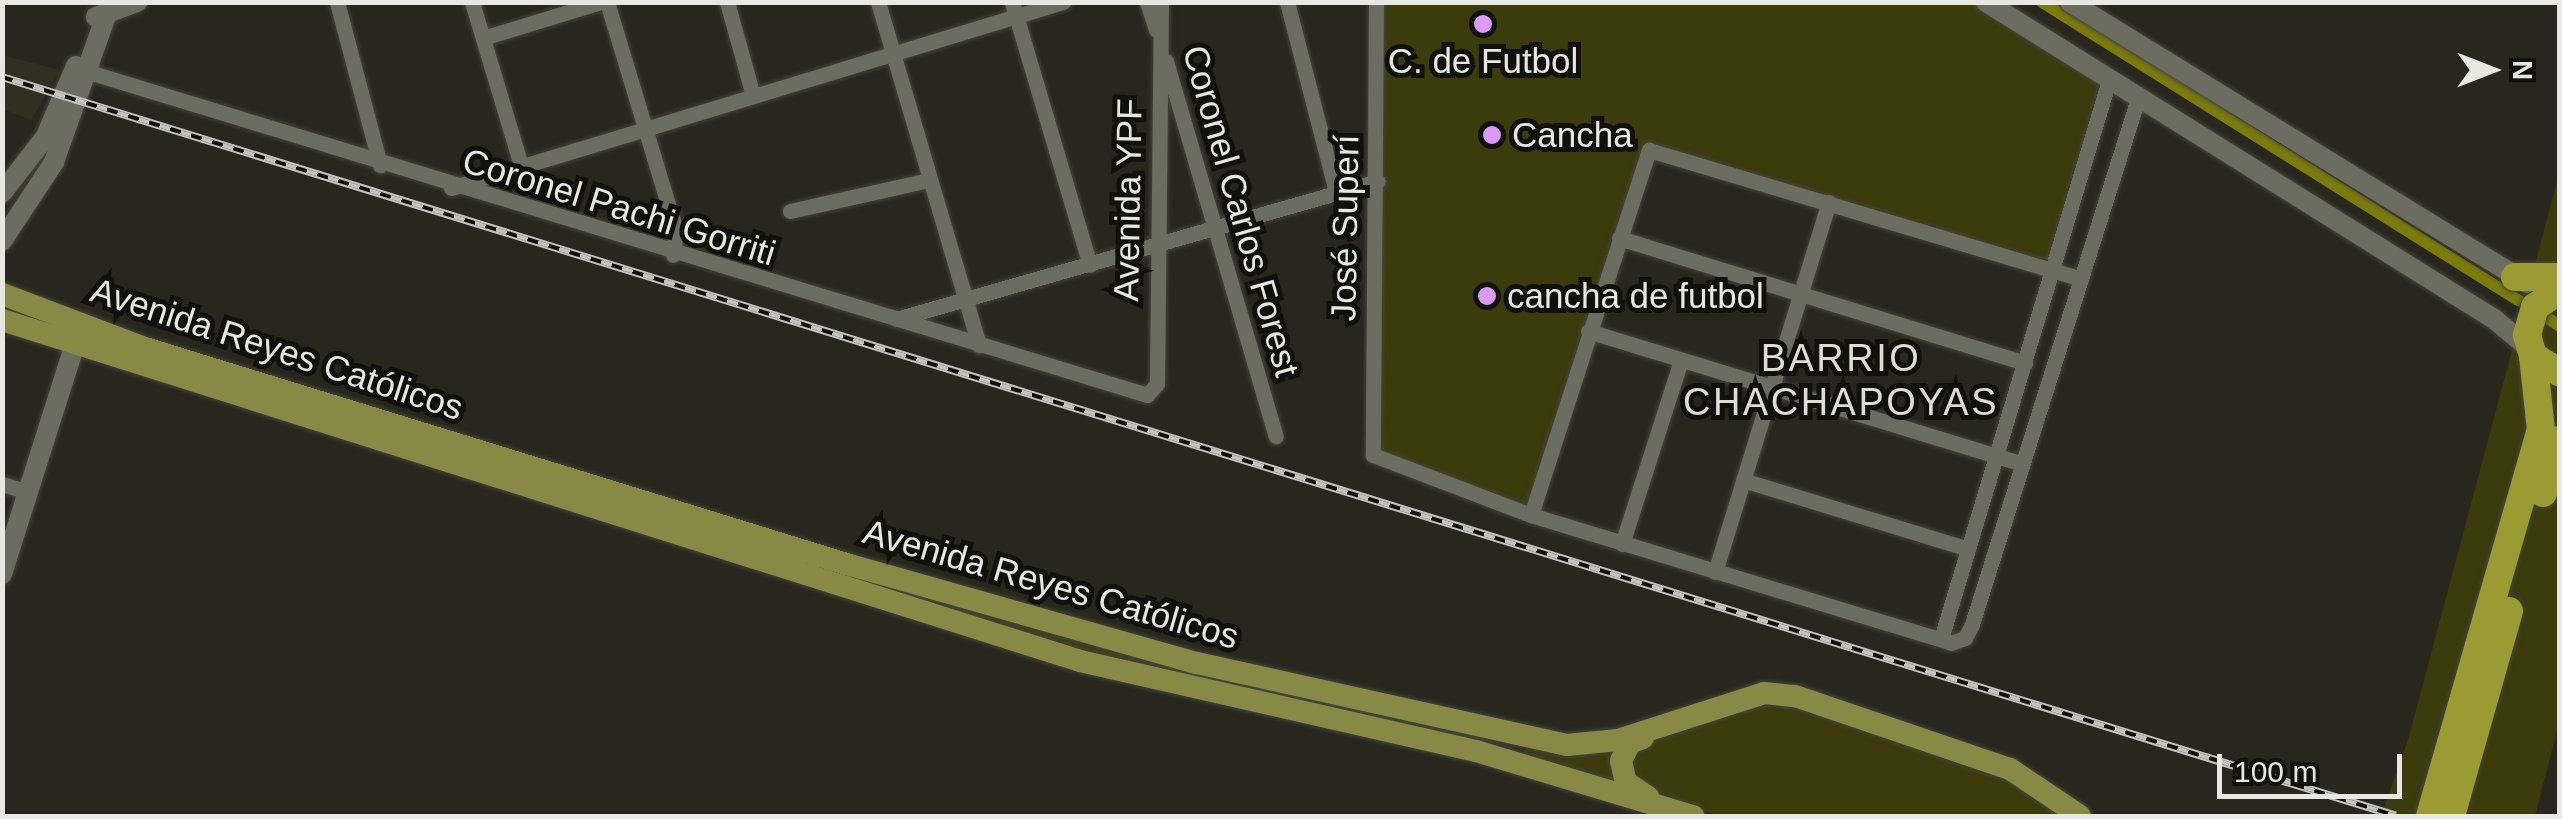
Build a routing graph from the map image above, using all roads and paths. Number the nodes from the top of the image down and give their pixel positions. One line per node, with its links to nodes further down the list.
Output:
1 (137, 2): 18 (main road)
2 (337, 2): 24 (street)
3 (472, 2): 15 (street)
4 (604, 2): 15 (street); 22 (street)
5 (727, 2): 20 (street)
6 (878, 2): 17 (street)
7 (1062, 2): 14 (street)
8 (1147, 2): 16 (street, Coronel Carlos Forest)
9 (1161, 2): 16 (street, Avenida YPF)
10 (1287, 2): 28 (street)
11 (1376, 2): 26 (street, José Superí)
12 (1986, 2): 19 (main road)
13 (2070, 2): 39 (main road)
14 (1014, 9): 17 (street); 37 (street)
15 (483, 38): 23 (street)
16 (1160, 44): 32 (street, Coronel Carlos Forest); 35 (street, Avenida YPF)
17 (893, 52): 20 (street); 25 (street)
18 (80, 70): 24 (street, Coronel Pachi Gorriti); 29 (main road); 34 (main road)
19 (2110, 80): 21 (main road); 38 (street)
20 (752, 92): 22 (street)
21 (2138, 98): 40 (street); 51 (main road)
22 (644, 126): 23 (street); 36 (street)
23 (520, 162): 27 (street)
24 (380, 166): 27 (street, Coronel Pachi Gorriti)
25 (929, 180): 31 (street); 44 (street)
26 (1378, 182): 28 (street); 64 (street, José Superí)
27 (452, 188): 36 (street, Coronel Pachi Gorriti)
28 (1336, 191): 32 (street)
29 (2, 193)
30 (1829, 202): 33 (street); 38 (street); 42 (street)
31 (790, 211)
32 (1214, 230): 35 (street); 57 (street, Coronel Carlos Forest)
33 (1619, 238): 42 (street); 48 (street)
34 (2, 241)
35 (1157, 245): 37 (street); 56 (street, Avenida YPF)
36 (673, 255): 46 (street, Coronel Pachi Gorriti)
37 (1090, 265): 44 (street)
38 (2054, 271): 40 (street); 53 (street)
39 (2516, 277): 41 (highway)
40 (2080, 278): 60 (street)
41 (2558, 289): 51 (highway)
42 (1800, 293): 53 (street); 55 (street)
43 (2, 294): 47 (main road, Avenida Reyes Católicos)
44 (964, 302): 46 (street); 49 (street)
45 (2, 320): 50 (main road, Avenida Reyes Católicos)
46 (894, 320): 49 (street, Coronel Pachi Gorriti)
47 (82, 324): 50 (main road); 70 (main road, Avenida Reyes Católicos)
48 (1588, 332): 52 (street); 64 (street)
49 (979, 345): 56 (street, Coronel Pachi Gorriti)
50 (74, 347): 63 (main road); 72 (main road, Avenida Reyes Católicos)
51 (2531, 352): 54 (highway); 71 (highway)
52 (1681, 360): 55 (street); 65 (street)
53 (2025, 363): 59 (street)
54 (2560, 373)
55 (1772, 388): 59 (street); 61 (street)
56 (1147, 396)
57 (1276, 436)
58 (2560, 440): 71 (highway)
59 (1997, 456): 60 (street); 66 (street)
60 (2022, 464): 69 (street)
61 (1744, 480): 66 (street); 67 (street)
62 (2, 484): 63 (street)
63 (29, 492): 68 (main road)
64 (1531, 515): 65 (street)
65 (1622, 544): 67 (street)
66 (1968, 549): 69 (street)
67 (1716, 572): 69 (street)
68 (2, 574)
69 (1941, 639)
70 (1711, 710): 72 (main road); 73 (main road, Avenida Reyes Católicos)
71 (2450, 783): 74 (highway); 75 (highway)
72 (1693, 816)
73 (2080, 816)
74 (2430, 816)
75 (2451, 816)

